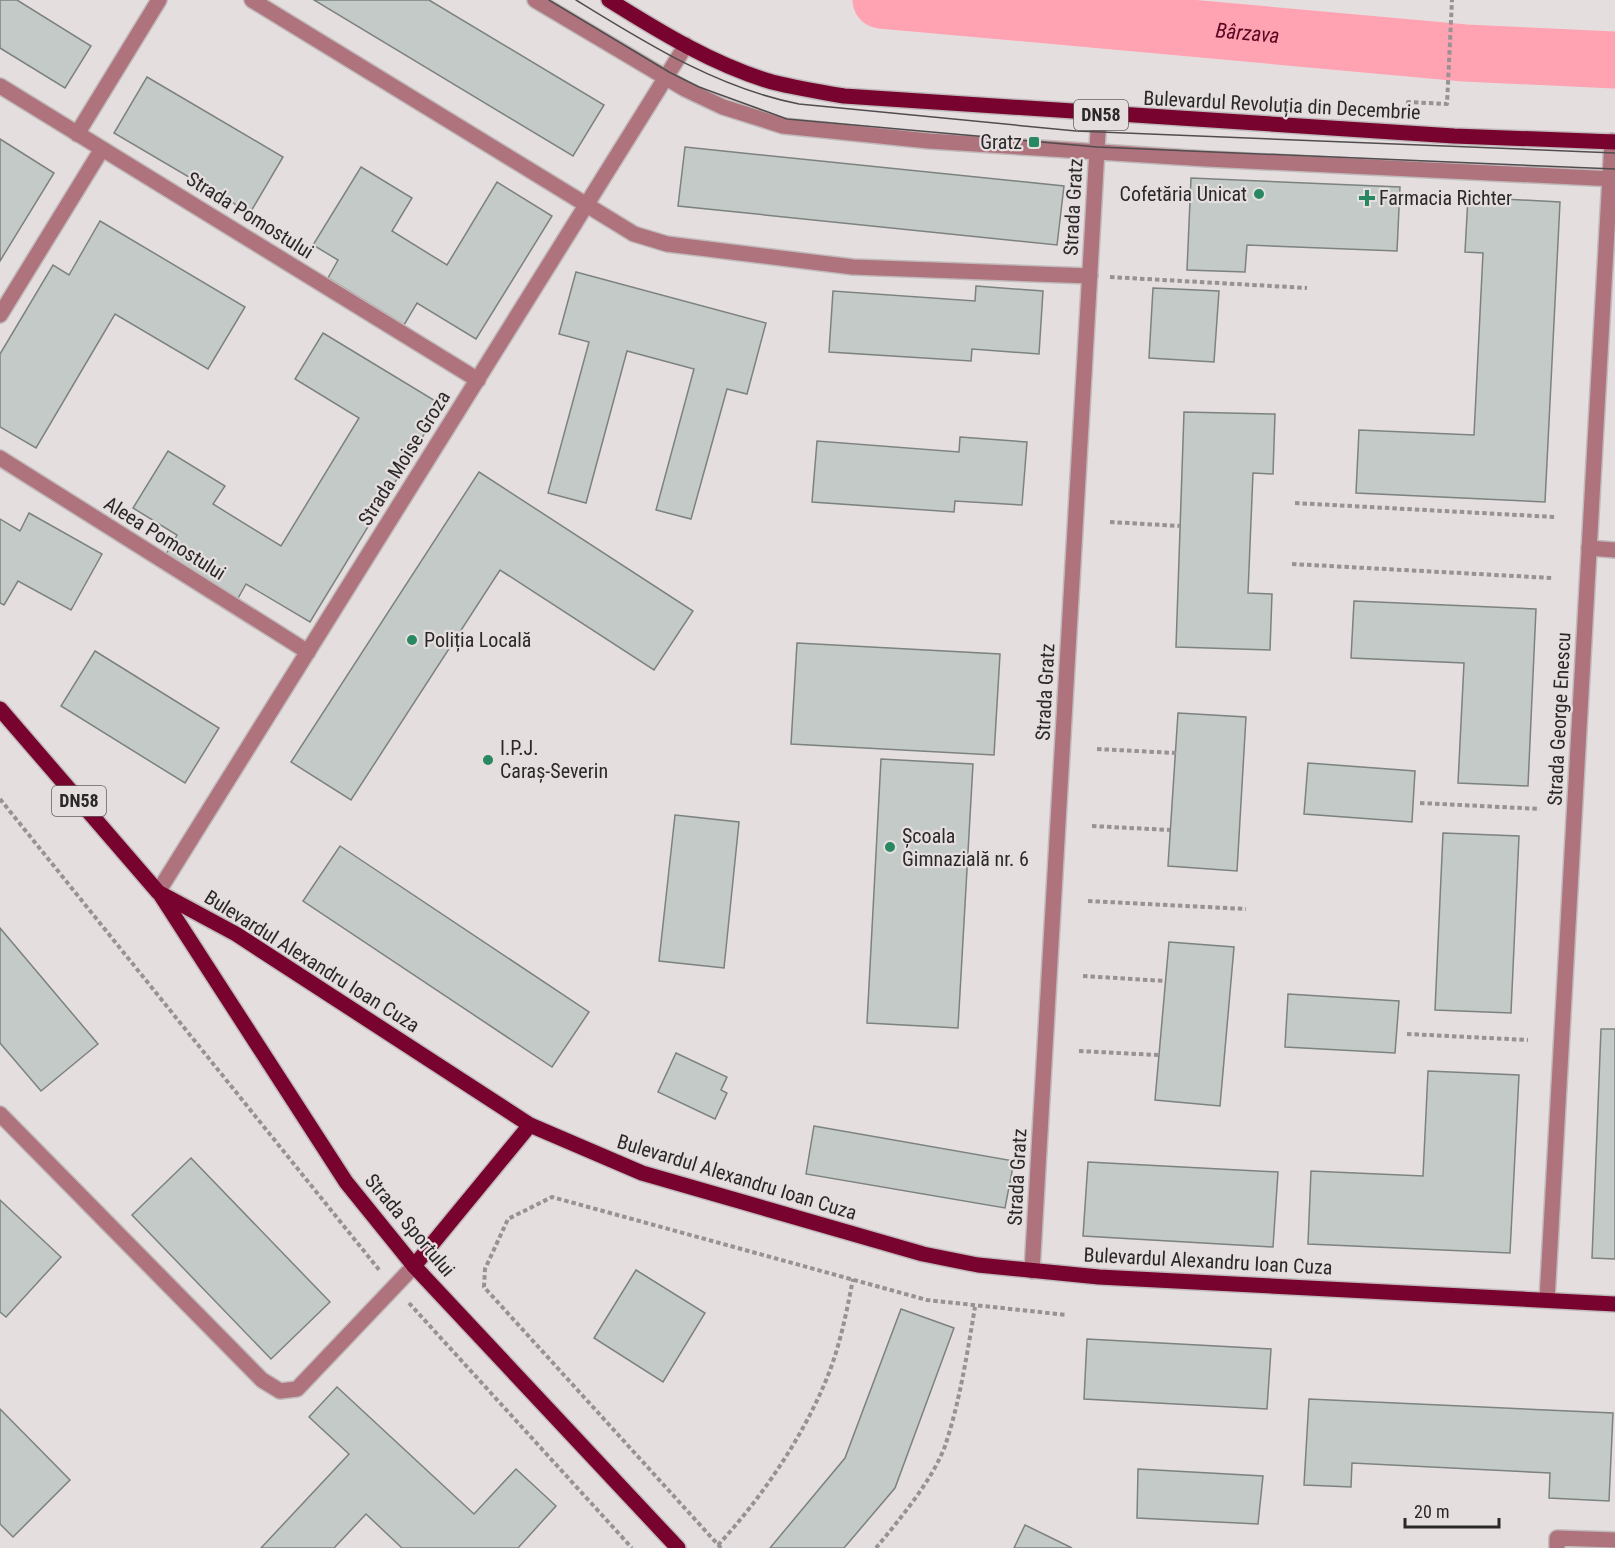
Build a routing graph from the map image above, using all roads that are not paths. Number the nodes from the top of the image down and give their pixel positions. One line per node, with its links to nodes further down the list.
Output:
1 (159, 0): 9 (street)
2 (252, 0): 14 (street)
3 (535, 0): 6 (street)
4 (609, 0): 5 (main road, Bulevardul Revoluția din Decembrie / DN58)
5 (686, 45): 6 (street, Strada Moise Groza); 8 (main road, Bulevardul Revoluția din Decembrie / DN58)
6 (665, 78): 12 (street); 14 (street, Strada Moise Groza)
7 (0, 86): 9 (street, Strada Pomostului)
8 (1099, 115): 10 (main road, Bulevardul Revoluția din Decembrie / DN58); 12 (street, Strada Gratz)
9 (77, 134): 11 (street, Strada Pomostului)
10 (1614, 142): 13 (street, Strada George Enescu)
11 (102, 149): 17 (street); 18 (street, Strada Pomostului)
12 (1097, 152): 13 (street); 15 (street, Strada Gratz)
13 (1613, 179): 16 (street, Strada George Enescu)
14 (587, 205): 15 (street); 18 (street, Strada Moise Groza)
15 (1090, 276): 28 (street, Strada Gratz)
16 (1609, 300): 20 (street, Strada George Enescu)
17 (0, 315)
18 (478, 380): 22 (street, Strada Moise Groza)
19 (0, 458): 22 (street, Aleea Pomostului)
20 (1589, 548): 21 (street); 29 (street, Strada George Enescu)
21 (1615, 550)
22 (308, 652): 24 (street, Strada Moise Groza)
23 (0, 709): 24 (main road, Bulevardul Alexandru Ioan Cuza / DN58)
24 (158, 892): 26 (main road, Bulevardul Alexandru Ioan Cuza); 27 (main road, Strada Sportului)
25 (0, 1114): 27 (street)
26 (530, 1125): 27 (main road); 28 (main road, Bulevardul Alexandru Ioan Cuza)
27 (414, 1266): 33 (main road, Strada Sportului)
28 (1032, 1271): 29 (main road, Bulevardul Alexandru Ioan Cuza)
29 (1547, 1300): 30 (main road, Bulevardul Alexandru Ioan Cuza)
30 (1615, 1304)
31 (1615, 1540): 32 (street)
32 (1557, 1543)
33 (678, 1548)

